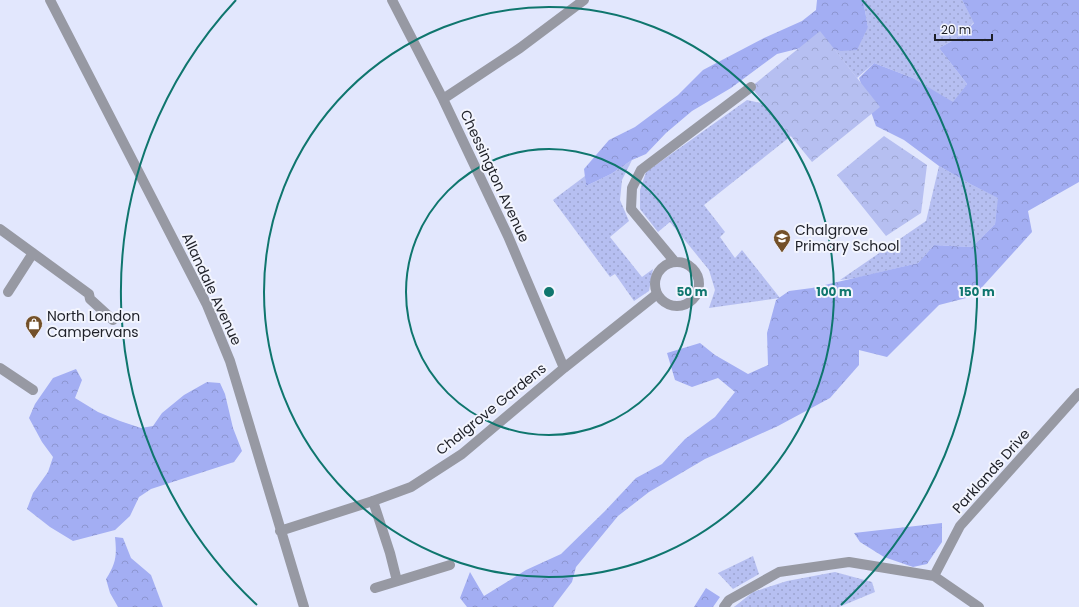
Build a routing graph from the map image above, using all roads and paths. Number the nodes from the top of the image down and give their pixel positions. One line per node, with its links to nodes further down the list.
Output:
1 (50, 0): 17 (street, Allandale Avenue)
2 (392, 0): 5 (street, Chessington Avenue)
3 (584, 0): 5 (street)
4 (751, 87): 8 (street)
5 (443, 98): 13 (street, Chessington Avenue)
6 (0, 229): 7 (street)
7 (33, 253): 9 (street); 11 (street)
8 (675, 262): 10 (street); 10 (street)
9 (8, 292)
10 (657, 294): 13 (street, Chalgrove Gardens)
11 (113, 320)
12 (0, 368): 14 (street)
13 (564, 368): 16 (street, Chalgrove Gardens)
14 (33, 390)
15 (1079, 393): 19 (street, Parklands Drive)
16 (373, 502): 17 (street, Chalgrove Gardens); 20 (street)
17 (280, 531): 22 (street, Allandale Avenue)
18 (450, 565): 20 (street)
19 (934, 576): 23 (street); 24 (street)
20 (397, 581): 21 (street)
21 (374, 588)
22 (304, 607)
23 (724, 607)
24 (979, 607)

